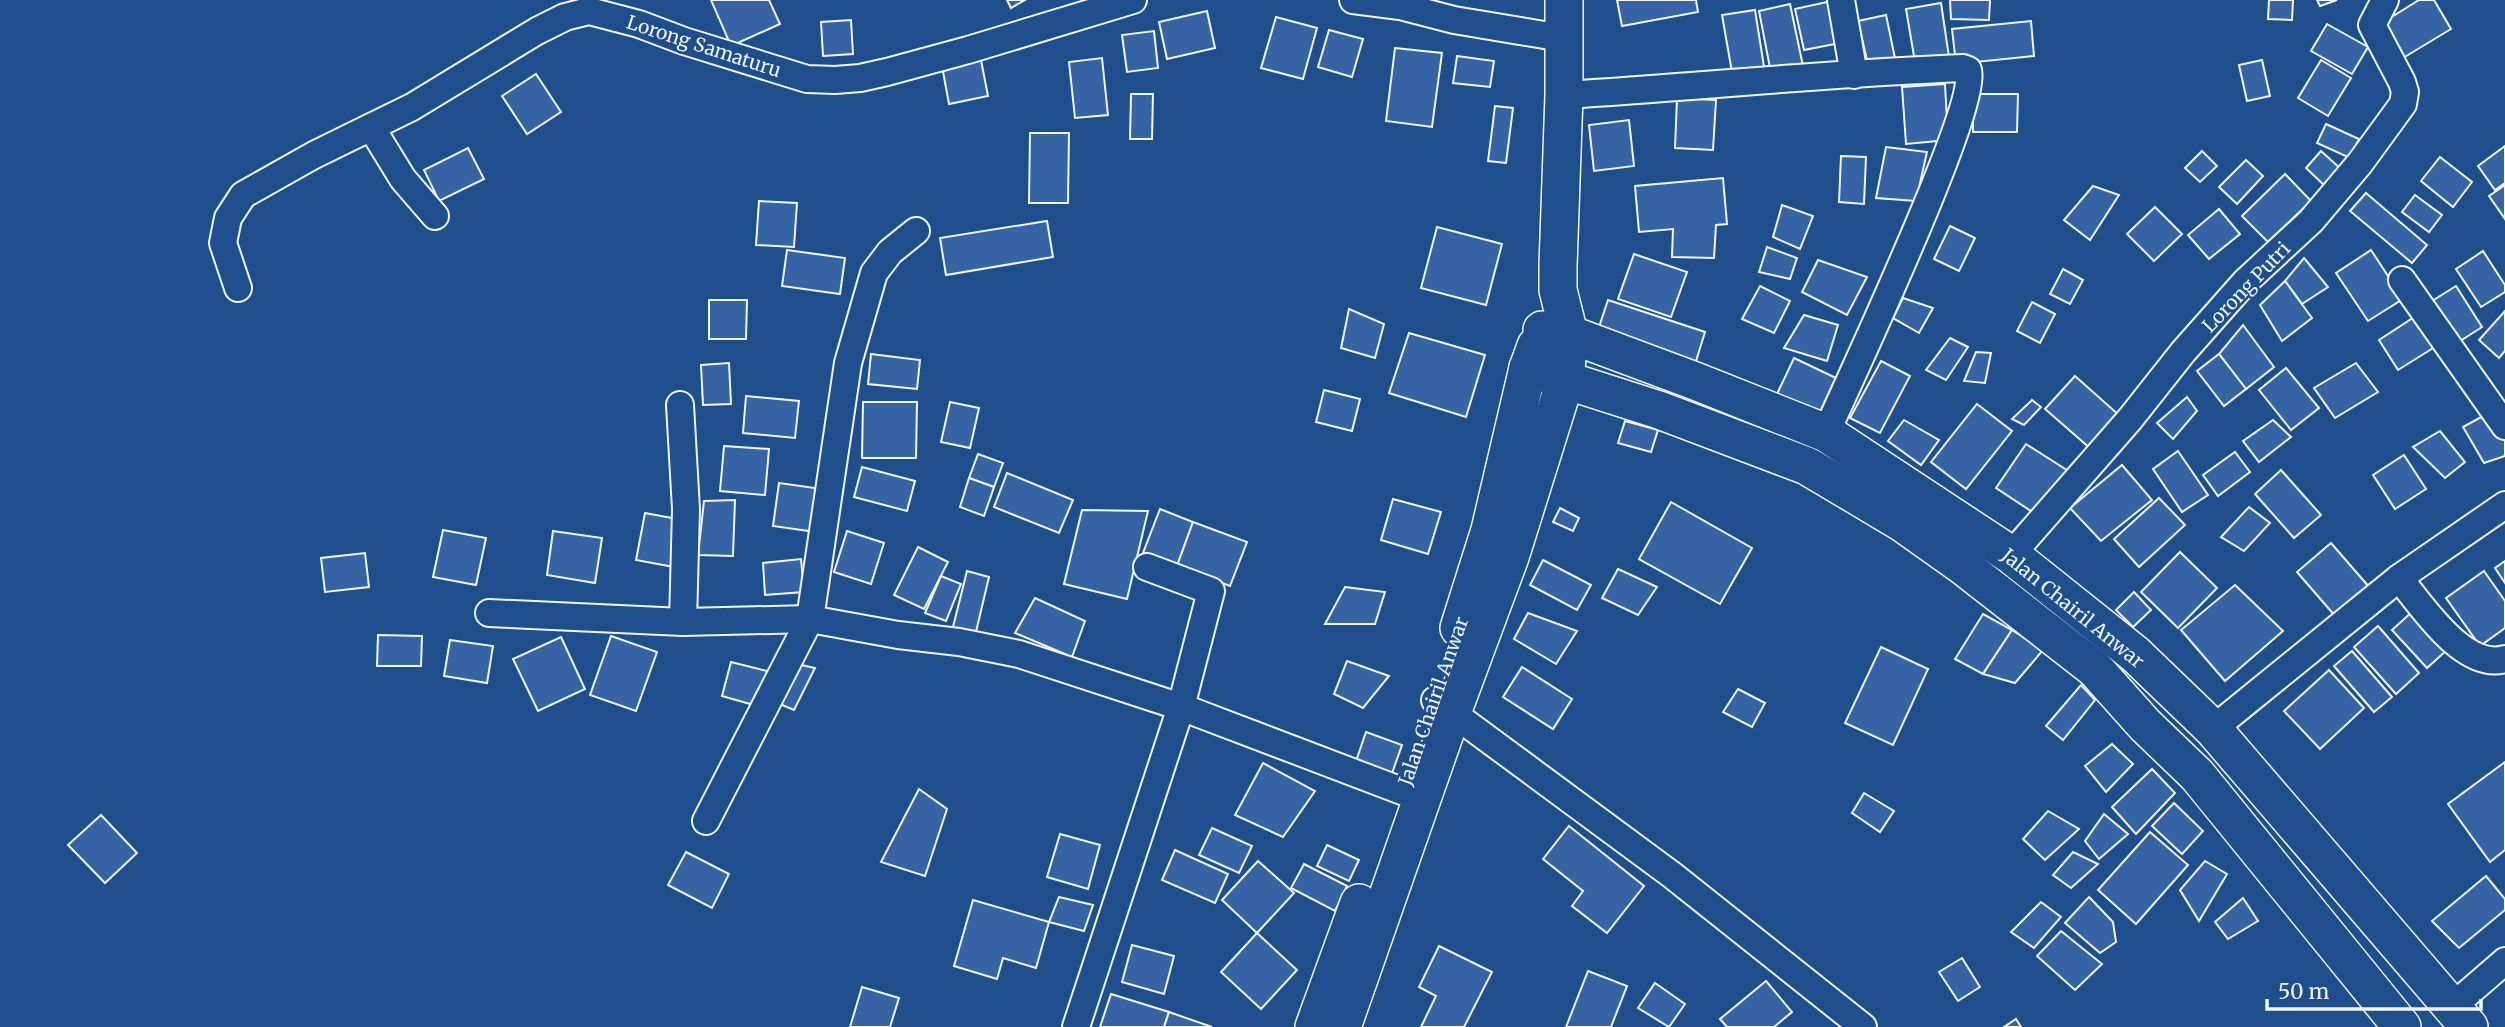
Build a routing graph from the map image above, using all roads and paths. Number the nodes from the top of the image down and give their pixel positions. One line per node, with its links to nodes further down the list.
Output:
1 (1133, 0): 9 (street, Lorong Samaturu)
2 (1353, 0): 6 (street)
3 (1564, 0): 6 (main road, Jalan Chairil Anwar)
4 (1841, 0): 7 (street)
5 (2384, 0): 21 (street, Lorong Putri)
6 (1562, 38): 8 (main road, Jalan Chairil Anwar)
7 (1854, 75): 8 (street); 19 (street)
8 (1564, 95): 14 (main road, Jalan Chairil Anwar)
9 (371, 127): 10 (street); 13 (street, Lorong Samaturu)
10 (435, 216)
11 (916, 231): 25 (street)
12 (2402, 280): 18 (street)
13 (238, 288)
14 (1555, 332): 15 (main road, Jalan Chairil Anwar); 16 (main road, Jalan Chairil Anwar); 19 (main road, Jalan Chairil Anwar)
15 (1528, 368): 16 (main road, Jalan Chairil Anwar); 29 (main road, Jalan Chairil Anwar)
16 (1564, 381): 29 (main road, Jalan Chairil Anwar); 39 (main road, Jalan Chairil Anwar)
17 (680, 405): 26 (street)
18 (2505, 426)
19 (1826, 433): 21 (main road, Jalan Chairil Anwar)
20 (2505, 505): 23 (street)
21 (2011, 555): 30 (main road, Jalan Chairil Anwar)
22 (1147, 567): 28 (street)
23 (2399, 578): 27 (street); 30 (street)
24 (489, 613): 26 (street)
25 (810, 619): 26 (street); 28 (street); 32 (street)
26 (683, 622)
27 (2505, 659)
28 (1181, 707): 31 (street); 35 (street)
29 (1444, 707): 31 (main road, Jalan Chairil Anwar); 37 (main road, Jalan Chairil Anwar); 38 (street)
30 (2213, 729): 34 (main road, Jalan Chairil Anwar)
31 (1402, 791): 36 (main road, Jalan Chairil Anwar)
32 (706, 821)
33 (2505, 961): 34 (street)
34 (2461, 1017)
35 (1076, 1027)
36 (1314, 1027)
37 (1342, 1027)
38 (1863, 1027)
39 (2402, 1027)

